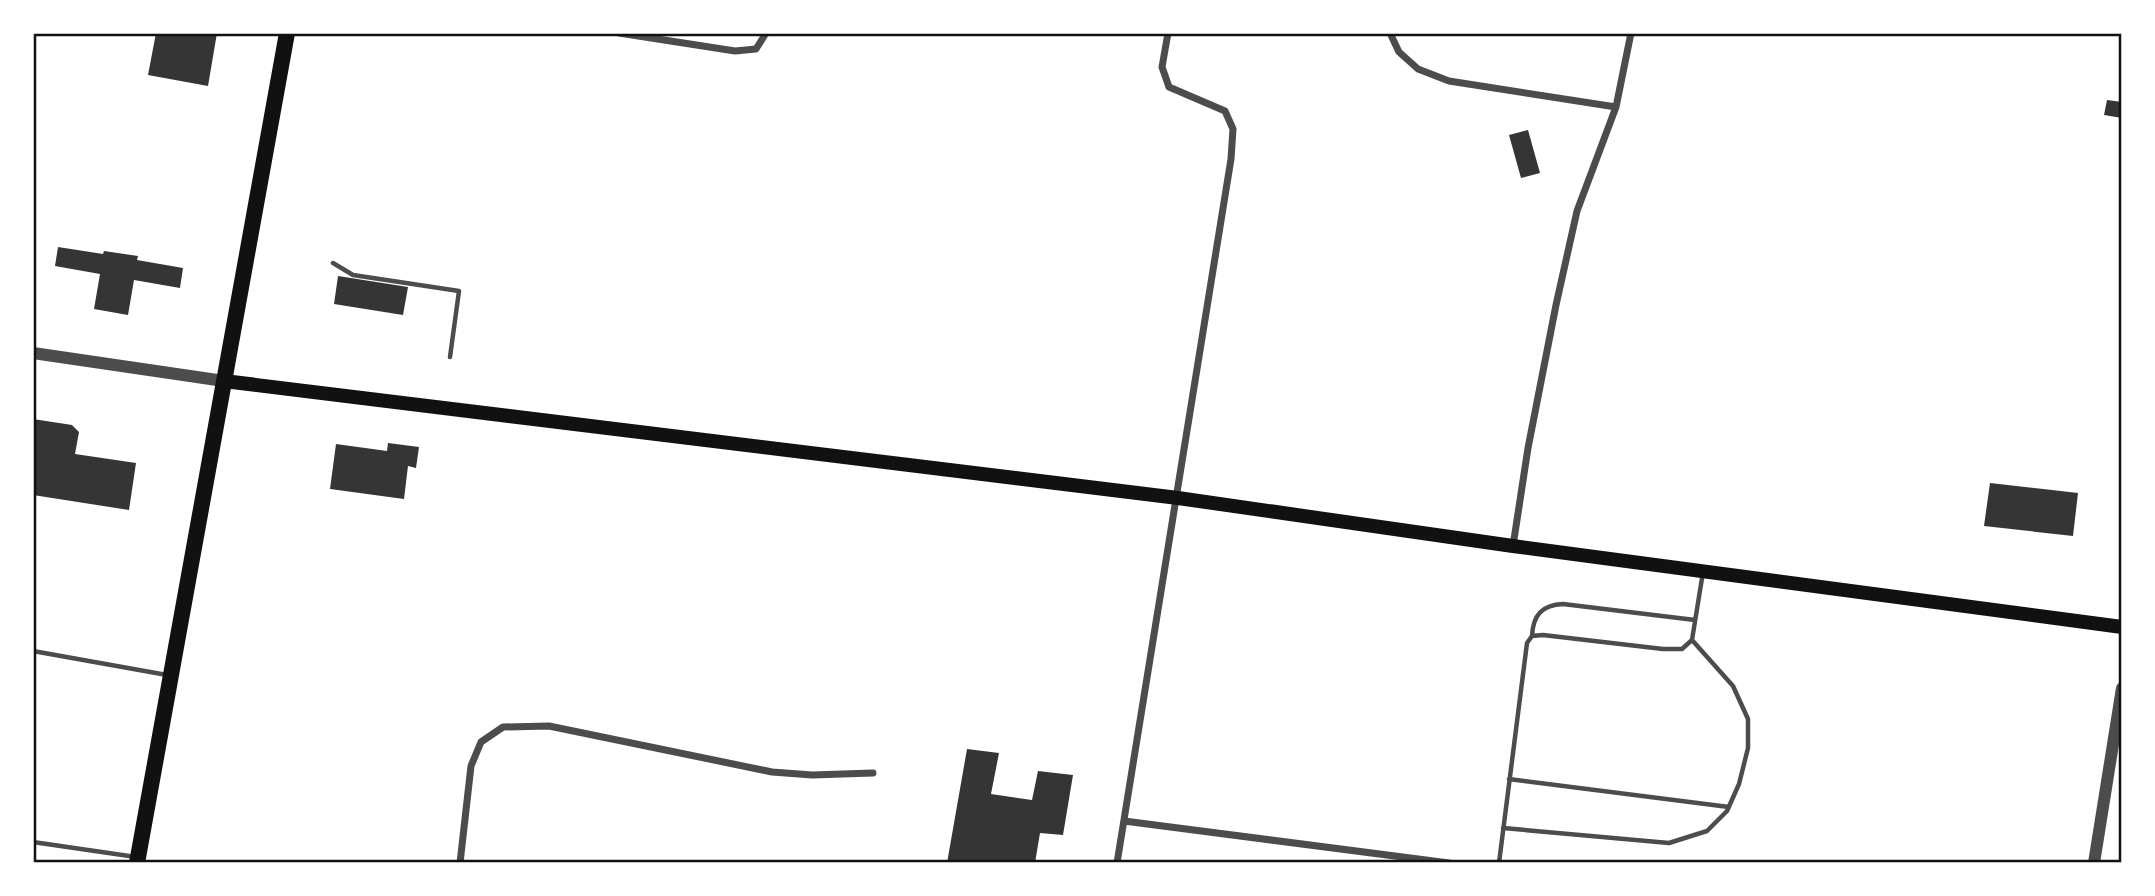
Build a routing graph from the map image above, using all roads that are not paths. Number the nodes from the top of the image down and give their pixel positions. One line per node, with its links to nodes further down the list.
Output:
1 (287, 33): 11 (main road)
2 (619, 33): 3 (street)
3 (766, 33)
4 (1168, 33): 12 (street)
5 (1390, 33): 7 (street)
6 (1631, 33): 7 (street)
7 (1616, 107): 13 (street)
8 (333, 263): 10 (lane)
9 (33, 353): 11 (street)
10 (450, 357)
11 (225, 381): 12 (main road); 20 (main road)
12 (1178, 498): 13 (main road); 25 (street)
13 (1513, 546): 14 (main road)
14 (1703, 571): 15 (lane); 16 (main road)
15 (1695, 620): 17 (lane); 18 (lane)
16 (2122, 627)
17 (1532, 636): 18 (lane); 23 (lane)
18 (1692, 640): 24 (lane)
19 (33, 651): 20 (lane)
20 (171, 676): 28 (main road)
21 (2122, 688): 33 (street)
22 (873, 773): 29 (street)
23 (1510, 779): 24 (lane); 26 (lane)
24 (1729, 807): 26 (lane)
25 (1124, 821): 30 (street); 31 (street)
26 (1503, 828): 32 (lane)
27 (33, 842): 28 (lane)
28 (138, 860)
29 (460, 863)
30 (1117, 863)
31 (1449, 863)
32 (1499, 863)
33 (2094, 863)

